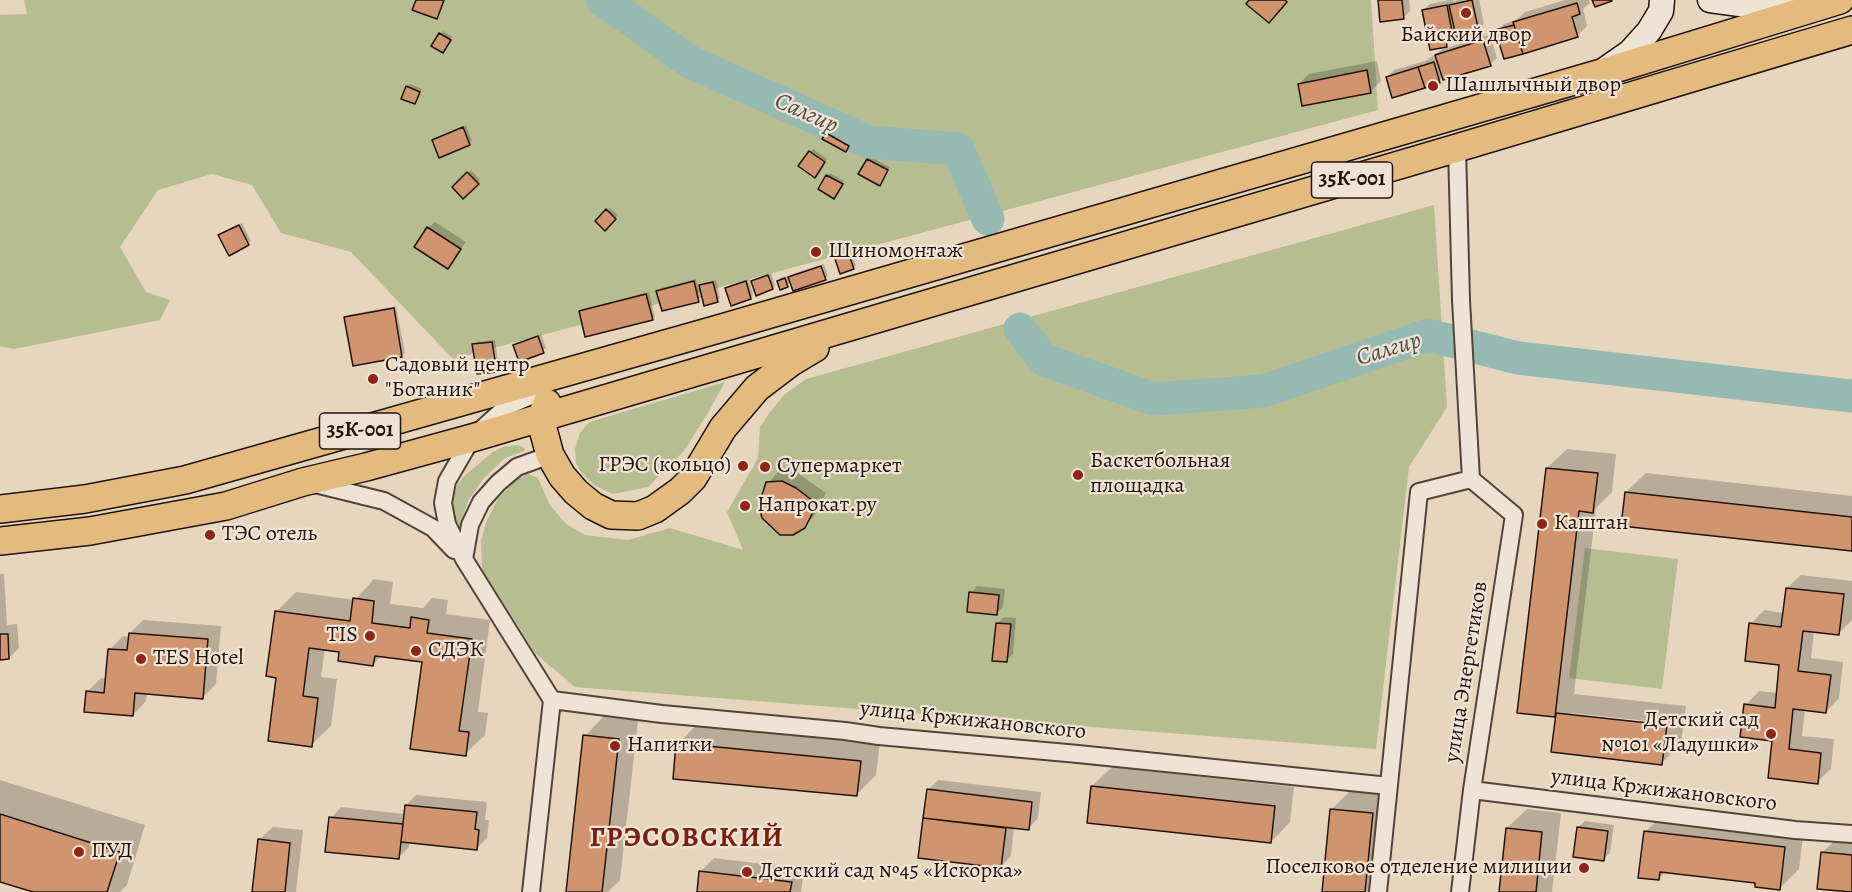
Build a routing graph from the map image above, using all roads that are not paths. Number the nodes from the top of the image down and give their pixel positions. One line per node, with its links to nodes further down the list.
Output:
1 (1662, 0): 6 (street)
2 (1710, 0): 3 (street)
3 (1785, 0)
4 (1840, 0): 6 (main road, 35К-001)
5 (1852, 30): 7 (main road, 35К-001)
6 (1598, 74): 9 (main road, 35К-001)
7 (1457, 148): 8 (main road, 35К-001); 14 (street)
8 (851, 327): 11 (main road, 35К-001); 13 (main road)
9 (714, 330): 10 (main road); 16 (main road, 35К-001)
10 (580, 380): 11 (main road); 12 (street)
11 (541, 418): 12 (main road, 35К-001); 13 (main road)
12 (472, 438): 15 (main road, 35К-001); 18 (street)
13 (550, 455): 18 (street)
14 (1471, 478): 20 (street); 21 (street, улица Энергетиков)
15 (303, 482): 17 (main road, 35К-001); 18 (street)
16 (0, 509)
17 (0, 541)
18 (464, 559): 19 (street)
19 (552, 700): 20 (street, улица Кржижановского); 23 (street)
20 (1389, 786): 24 (street)
21 (1472, 790): 22 (street, улица Кржижановского); 25 (street, улица Энергетиков)
22 (1852, 834)
23 (531, 892)
24 (1378, 892)
25 (1460, 892)

